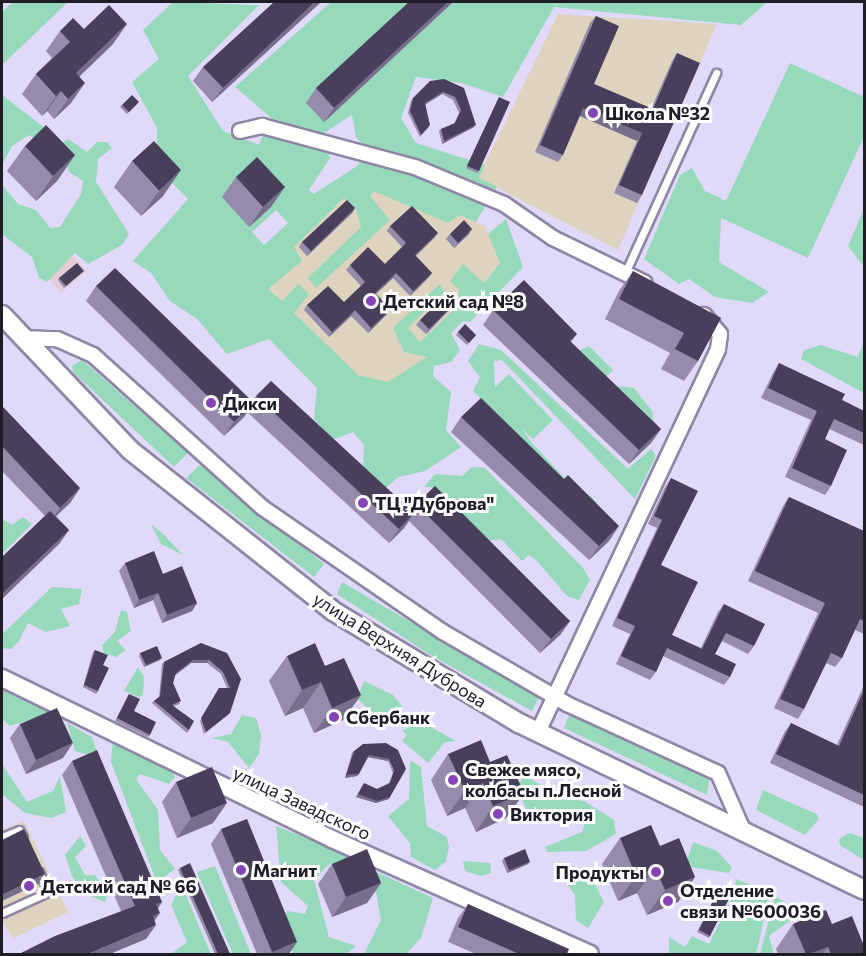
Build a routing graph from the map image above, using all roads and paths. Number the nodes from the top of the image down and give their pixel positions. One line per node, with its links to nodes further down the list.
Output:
1 (716, 73): 3 (lane)
2 (240, 131): 3 (street)
3 (625, 273): 4 (street)
4 (655, 288)
5 (694, 309): 9 (street)
6 (2, 315): 7 (main road, улица Верхняя Дуброва)
7 (21, 338): 9 (street); 10 (main road, улица Верхняя Дуброва)
8 (2, 678): 17 (street, улица Завадского)
9 (554, 697): 10 (street); 11 (street)
10 (538, 732): 11 (main road, улица Верхняя Дуброва)
11 (743, 831): 15 (main road, улица Верхняя Дуброва)
12 (2, 837): 13 (lane)
13 (29, 851)
14 (34, 861): 16 (lane)
15 (864, 890)
16 (2, 912)
17 (590, 954)

